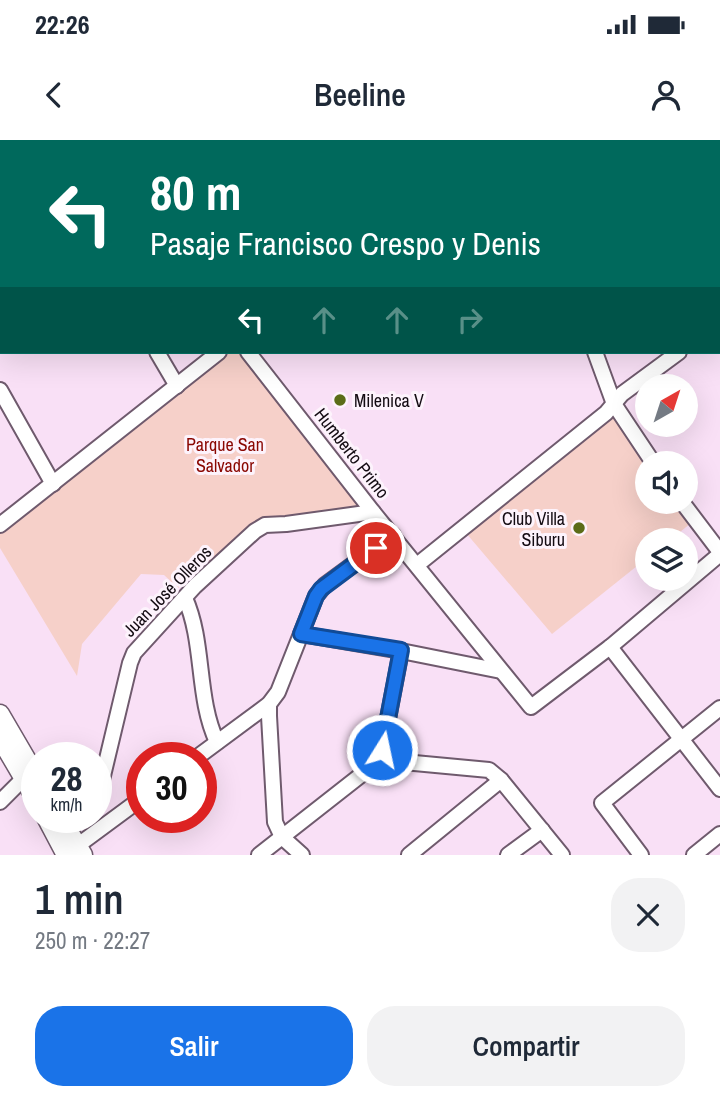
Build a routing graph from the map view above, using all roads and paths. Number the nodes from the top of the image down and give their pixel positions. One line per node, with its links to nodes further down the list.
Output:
1 (158, 354): 6 (street)
2 (217, 354): 6 (street)
3 (250, 354): 11 (street, Humberto Primo)
4 (596, 354): 8 (street)
5 (676, 354): 8 (street)
6 (177, 386): 10 (street)
7 (0, 390): 10 (street)
8 (614, 404): 9 (street); 16 (street)
9 (645, 451)
10 (52, 484): 13 (street)
11 (373, 512): 14 (street, Humberto Primo); 17 (street, Juan José Olleros)
12 (691, 514): 15 (street)
13 (0, 525)
14 (393, 535): 16 (street, Humberto Primo); 18 (street)
15 (720, 553): 20 (street)
16 (417, 565): 19 (street, Humberto Primo)
17 (185, 598): 29 (street, Juan José Olleros); 30 (street)
18 (301, 634): 21 (street); 24 (street)
19 (474, 637): 22 (street); 23 (street, Humberto Primo)
20 (610, 647): 23 (street, Humberto Primo); 28 (street)
21 (401, 650): 22 (street); 31 (street)
22 (453, 661): 23 (street)
23 (501, 671)
24 (270, 704): 30 (street); 43 (street)
25 (720, 708): 28 (street)
26 (0, 713): 32 (main road)
27 (0, 738): 33 (main road)
28 (681, 740): 36 (street); 50 (street)
29 (111, 742)
30 (217, 742)
31 (384, 757): 34 (street); 43 (street)
32 (21, 758)
33 (21, 765)
34 (501, 780): 38 (street); 47 (street)
35 (21, 784): 37 (street)
36 (720, 789)
37 (0, 802)
38 (542, 830): 48 (street); 49 (street)
39 (59, 833): 44 (main road)
40 (67, 833): 44 (main road)
41 (90, 833): 44 (street)
42 (720, 834): 51 (street)
43 (282, 837): 45 (street); 46 (street)
44 (75, 852)
45 (259, 855)
46 (302, 855)
47 (410, 855)
48 (508, 855)
49 (562, 855)
50 (640, 855)
51 (694, 855)

